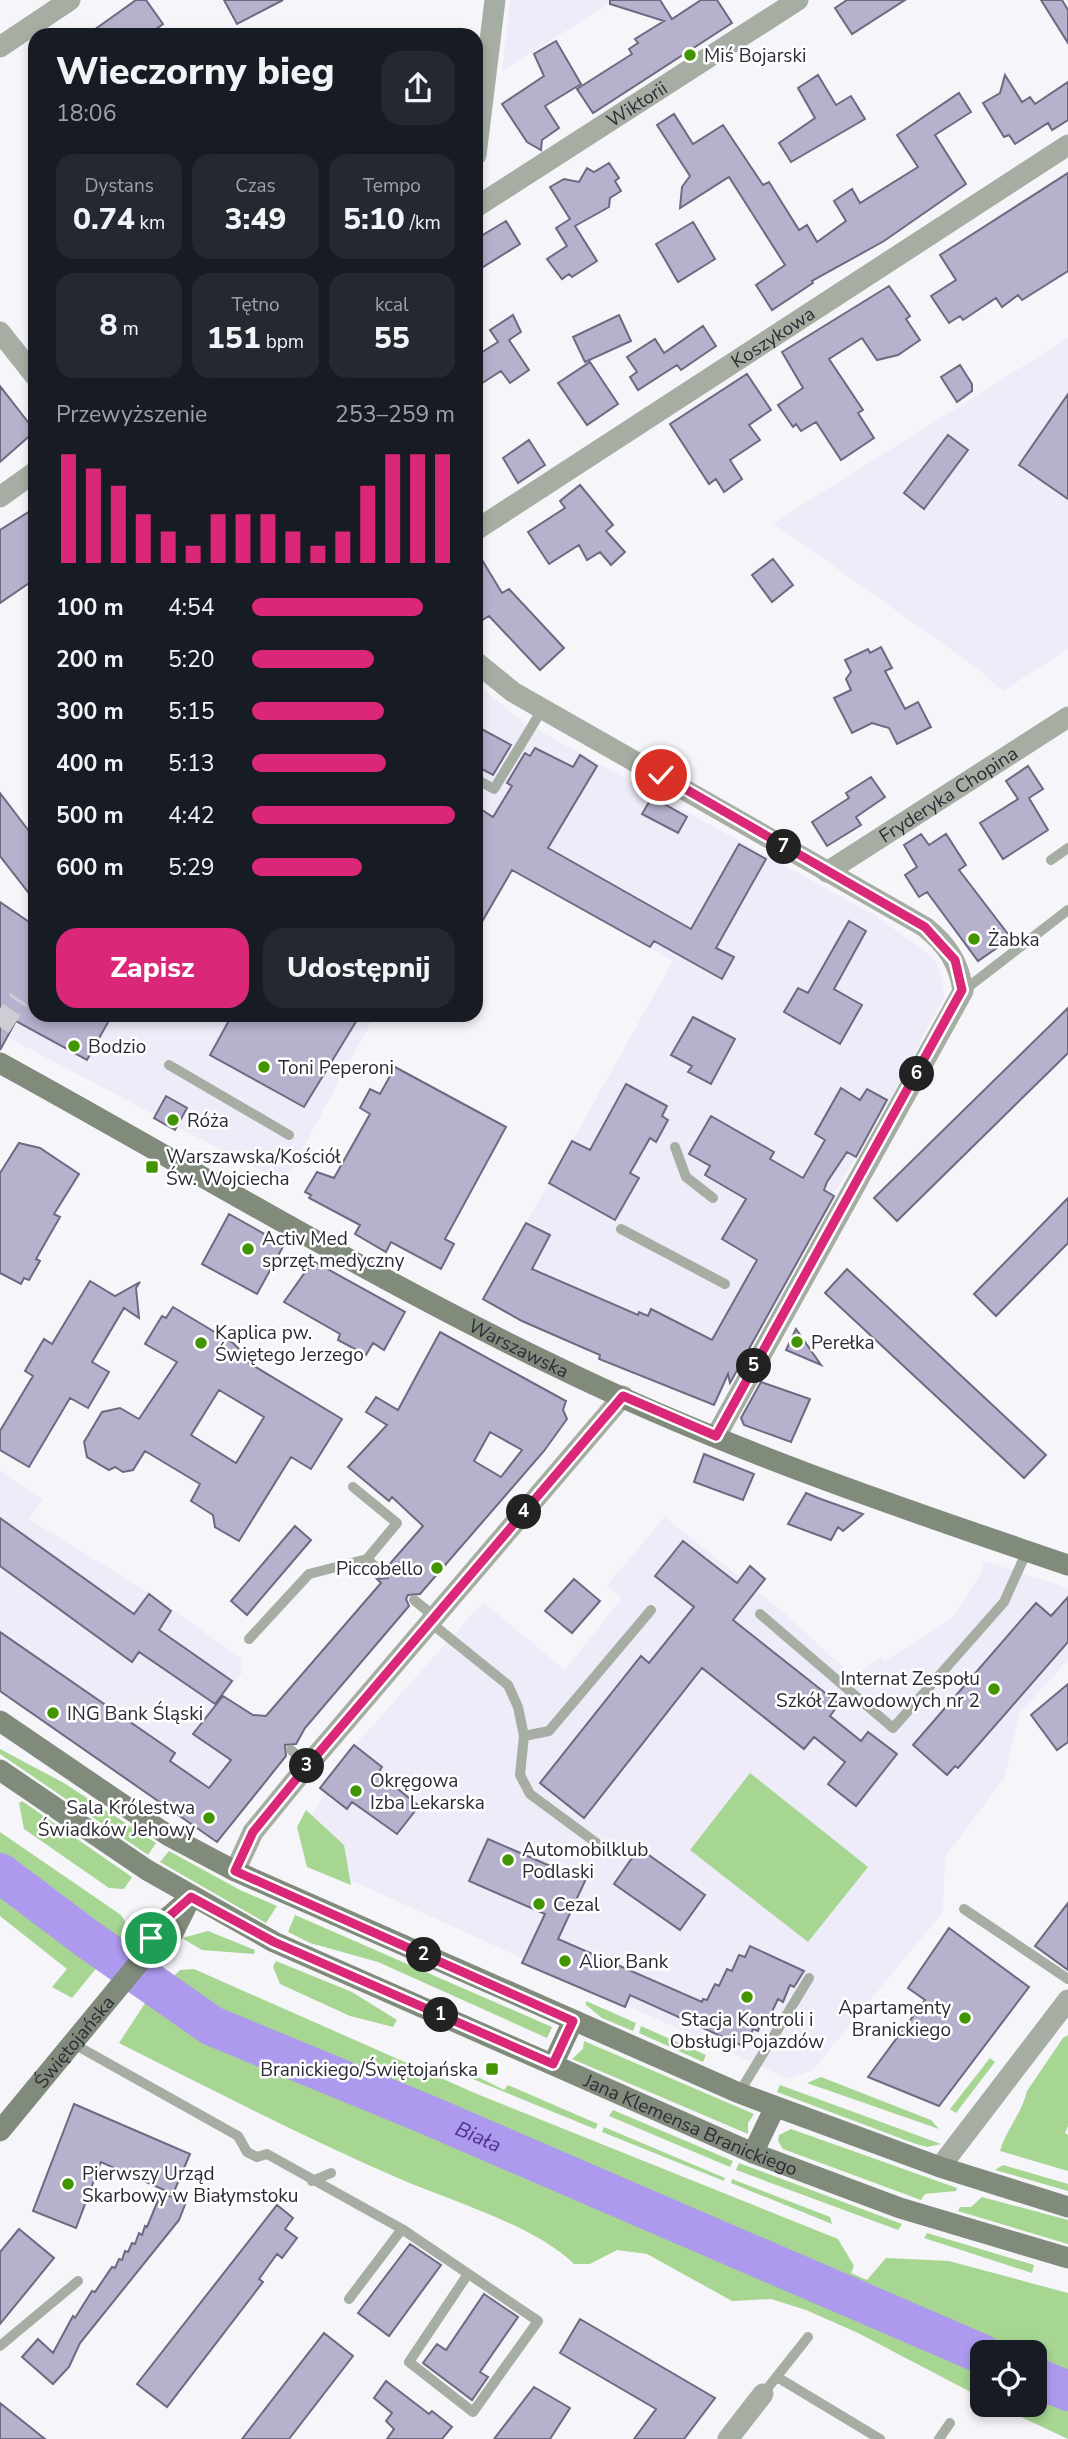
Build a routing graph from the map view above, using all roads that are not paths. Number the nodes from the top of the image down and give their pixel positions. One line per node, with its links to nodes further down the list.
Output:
1 (70, 0): 4 (street)
2 (495, 0): 7 (street)
3 (798, 0): 9 (street, Wiktorii)
4 (28, 28)
5 (28, 28): 6 (street)
6 (0, 47)
7 (483, 75)
8 (1068, 145): 14 (street, Koszykowa)
9 (483, 202)
10 (0, 332): 11 (street)
11 (28, 367)
12 (28, 477): 13 (street)
13 (0, 498)
14 (483, 525)
15 (483, 668): 16 (street)
16 (542, 708): 18 (lane); 21 (street)
17 (1068, 717): 21 (street, Fryderyka Chopina)
18 (483, 783)
19 (1068, 848): 20 (lane)
20 (1051, 860)
21 (827, 872): 23 (street)
22 (1068, 910): 23 (lane)
23 (962, 990): 32 (street)
24 (0, 1063): 31 (main road, Warszawska)
25 (169, 1065): 26 (lane)
26 (289, 1135)
27 (675, 1147): 28 (lane)
28 (713, 1198)
29 (621, 1229): 30 (lane)
30 (725, 1284)
31 (623, 1396): 32 (main road, Warszawska); 41 (street)
32 (716, 1436): 34 (main road, Warszawska)
33 (353, 1487): 35 (lane)
34 (1027, 1551): 36 (main road, Warszawska); 40 (lane)
35 (367, 1559): 37 (lane); 42 (lane)
36 (1068, 1565)
37 (382, 1573)
38 (414, 1600): 41 (lane)
39 (651, 1610): 44 (lane)
40 (760, 1614)
41 (433, 1620): 44 (lane); 46 (street)
42 (250, 1639)
43 (0, 1721): 49 (main road)
44 (524, 1736): 48 (lane)
45 (291, 1750): 46 (lane)
46 (308, 1765): 49 (street)
47 (0, 1770): 50 (main road, Jana Klemensa Branickiego)
48 (610, 1853)
49 (235, 1871): 55 (main road)
50 (191, 1897): 56 (main road, Świętojańska); 57 (main road, Jana Klemensa Branickiego)
51 (964, 1909): 53 (lane)
52 (809, 1978): 58 (lane)
53 (1068, 1979)
54 (1068, 2000): 62 (street)
55 (573, 2021): 57 (main road); 58 (main road)
56 (72, 2043): 60 (main road, Świętojańska); 64 (lane)
57 (553, 2064): 61 (main road, Jana Klemensa Branickiego)
58 (739, 2093): 59 (main road)
59 (775, 2107): 61 (main road); 62 (main road)
60 (0, 2132)
61 (754, 2153): 67 (main road, Jana Klemensa Branickiego)
62 (940, 2166): 65 (main road)
63 (331, 2173): 64 (lane)
64 (312, 2181): 66 (lane)
65 (1068, 2207)
66 (402, 2229): 68 (lane); 70 (lane)
67 (1068, 2258)
68 (468, 2274): 68 (lane)
69 (78, 2281): 72 (lane)
70 (349, 2299)
71 (808, 2337): 73 (lane)
72 (0, 2346)
73 (777, 2377): 74 (lane); 77 (lane)
74 (763, 2394): 76 (street)
75 (950, 2423): 78 (lane)
76 (728, 2439)
77 (880, 2439)
78 (939, 2439)

